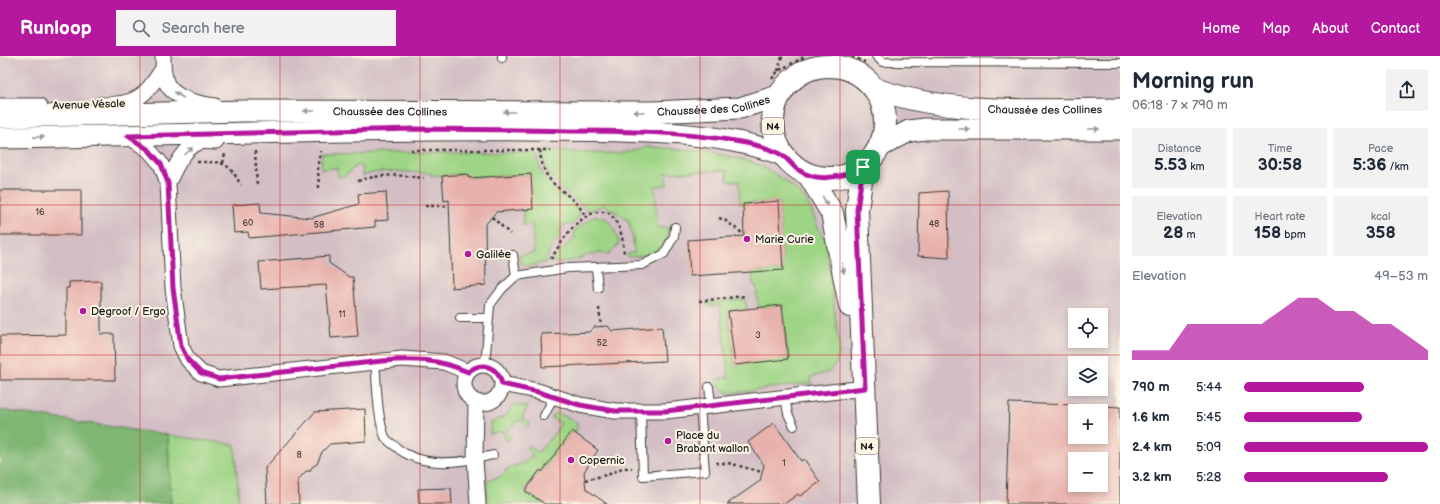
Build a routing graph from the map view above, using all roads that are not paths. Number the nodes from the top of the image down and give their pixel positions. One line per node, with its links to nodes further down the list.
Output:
1 (876, 56): 5 (lane)
2 (852, 59): 4 (main road, N4); 7 (main road, N4)
3 (163, 62): 8 (street, Avenue Vésale); 10 (street, Avenue Vésale, one-way to 3)
4 (793, 62): 6 (main road, N4)
5 (1120, 63)
6 (774, 89): 10 (main road, Chaussée des Collines, one-way to 10); 17 (main road, N4)
7 (876, 90): 9 (main road, Chaussée des Collines); 16 (main road, N4)
8 (0, 106)
9 (1120, 108)
10 (244, 111): 11 (main road, Chaussée des Collines)
11 (0, 117)
12 (414, 129): 14 (main road, Chaussée des Collines); 17 (main road, Chaussée des Collines); 20 (street, one-way to 12)
13 (1120, 130): 16 (main road, Chaussée des Collines, one-way to 13)
14 (128, 136): 15 (main road, Chaussée des Collines, one-way to 14); 20 (street)
15 (0, 138)
16 (880, 147): 18 (main road, N4)
17 (783, 155): 19 (main road, N4)
18 (863, 167): 19 (main road, N4); 33 (main road, N4)
19 (809, 175): 33 (main road, N4, one-way to 33)
20 (168, 183): 28 (street)
21 (675, 227): 23 (lane)
22 (513, 255): 24 (lane)
23 (596, 267): 24 (lane); 25 (lane)
24 (516, 276): 27 (lane)
25 (598, 288)
26 (460, 318): 27 (lane)
27 (489, 318): 29 (lane)
28 (375, 361): 30 (street); 42 (lane)
29 (484, 366): 30 (street); 31 (street)
30 (468, 372): 36 (street)
31 (502, 384): 35 (street); 36 (street)
32 (709, 387): 37 (lane)
33 (865, 388): 34 (street); 44 (main road, N4)
34 (785, 396): 37 (street); 40 (lane)
35 (554, 397): 38 (street); 39 (lane)
36 (476, 403): 42 (street)
37 (706, 405): 38 (street); 38 (lane)
38 (641, 411)
39 (544, 416)
40 (794, 426)
41 (493, 455): 42 (lane)
42 (475, 460): 43 (street)
43 (478, 504)
44 (869, 504)

